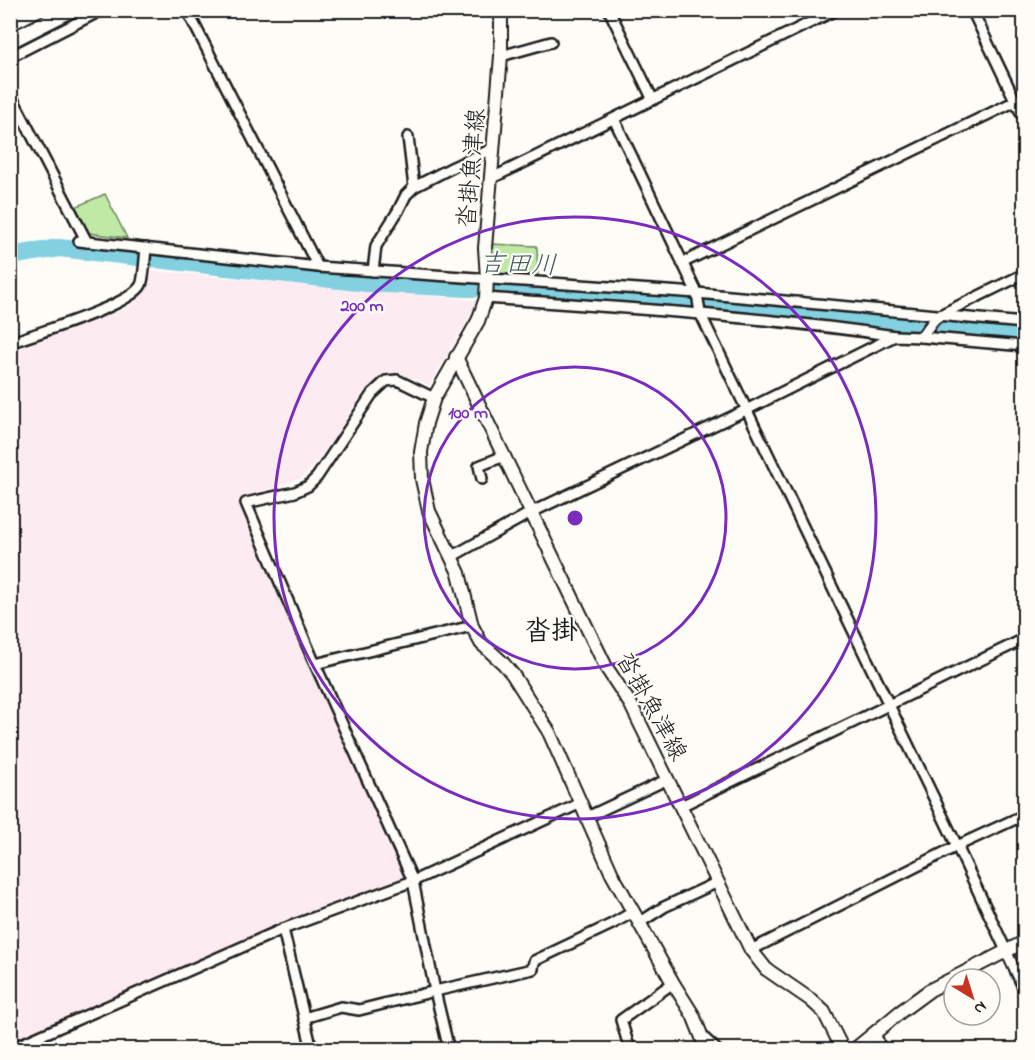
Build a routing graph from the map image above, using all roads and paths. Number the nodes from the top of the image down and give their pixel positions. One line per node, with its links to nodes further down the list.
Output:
1 (71, 10): 8 (main road)
2 (102, 10): 11 (street)
3 (188, 10): 23 (street)
4 (501, 10): 10 (main road, 沓掛魚津線)
5 (609, 10): 14 (street)
6 (836, 10): 14 (street)
7 (972, 10): 13 (street)
8 (10, 41)
9 (551, 42): 10 (street)
10 (501, 56): 18 (main road, 沓掛魚津線)
11 (10, 57)
12 (10, 93): 21 (street)
13 (1020, 99): 16 (street); 22 (street)
14 (653, 100): 15 (street)
15 (614, 119): 19 (street); 22 (street)
16 (1024, 119)
17 (408, 137): 20 (street)
18 (494, 148): 19 (main road, 沓掛魚津線); 20 (street)
19 (492, 178): 26 (main road, 沓掛魚津線)
20 (414, 187): 24 (street)
21 (146, 248): 23 (street); 33 (street)
22 (682, 262): 27 (street)
23 (318, 267): 24 (street)
24 (373, 271): 26 (street)
25 (1024, 274): 29 (street)
26 (487, 288): 27 (street); 28 (street); 35 (main road, 沓掛魚津線)
27 (697, 296): 28 (street); 29 (street)
28 (700, 311): 32 (street); 37 (street)
29 (937, 317): 30 (street); 31 (street)
30 (1024, 323)
31 (923, 335): 32 (street); 34 (street)
32 (895, 336): 37 (street)
33 (10, 343)
34 (1024, 346)
35 (456, 357): 36 (main road, 沓掛魚津線); 38 (main road, 沓掛魚津線)
36 (434, 398): 41 (main road, 沓掛魚津線); 44 (street)
37 (747, 410): 40 (street); 45 (street)
38 (504, 456): 39 (street); 40 (main road, 沓掛魚津線)
39 (482, 479)
40 (532, 512): 41 (street); 46 (main road, 沓掛魚津線)
41 (451, 557): 42 (main road, 沓掛魚津線)
42 (472, 626): 44 (street); 47 (main road, 沓掛魚津線)
43 (1024, 639): 45 (street)
44 (315, 664): 52 (street)
45 (889, 705): 48 (street); 51 (street)
46 (668, 779): 48 (main road, 沓掛魚津線); 50 (street)
47 (581, 803): 50 (main road, 沓掛魚津線); 52 (street)
48 (681, 806): 53 (main road, 沓掛魚津線)
49 (1024, 815): 51 (street)
50 (587, 817): 54 (main road, 沓掛魚津線)
51 (957, 846): 57 (street); 58 (street)
52 (413, 880): 55 (street); 61 (street)
53 (718, 882): 54 (street); 57 (main road, 沓掛魚津線)
54 (636, 918): 59 (main road, 沓掛魚津線); 61 (street)
55 (283, 928): 62 (street); 65 (street)
56 (1024, 942): 58 (main road)
57 (750, 950): 71 (main road, 沓掛魚津線)
58 (1006, 951): 60 (street); 63 (main road)
59 (673, 983): 64 (main road, 沓掛魚津線); 68 (street)
60 (1024, 989)
61 (435, 991): 62 (street); 67 (street)
62 (304, 1018): 66 (street)
63 (875, 1032): 72 (main road); 73 (street)
64 (702, 1036): 69 (main road, 沓掛魚津線); 70 (street)
65 (10, 1049)
66 (312, 1050)
67 (449, 1050)
68 (630, 1050)
69 (707, 1050)
70 (717, 1050)
71 (843, 1050)
72 (854, 1050)
73 (881, 1050)

